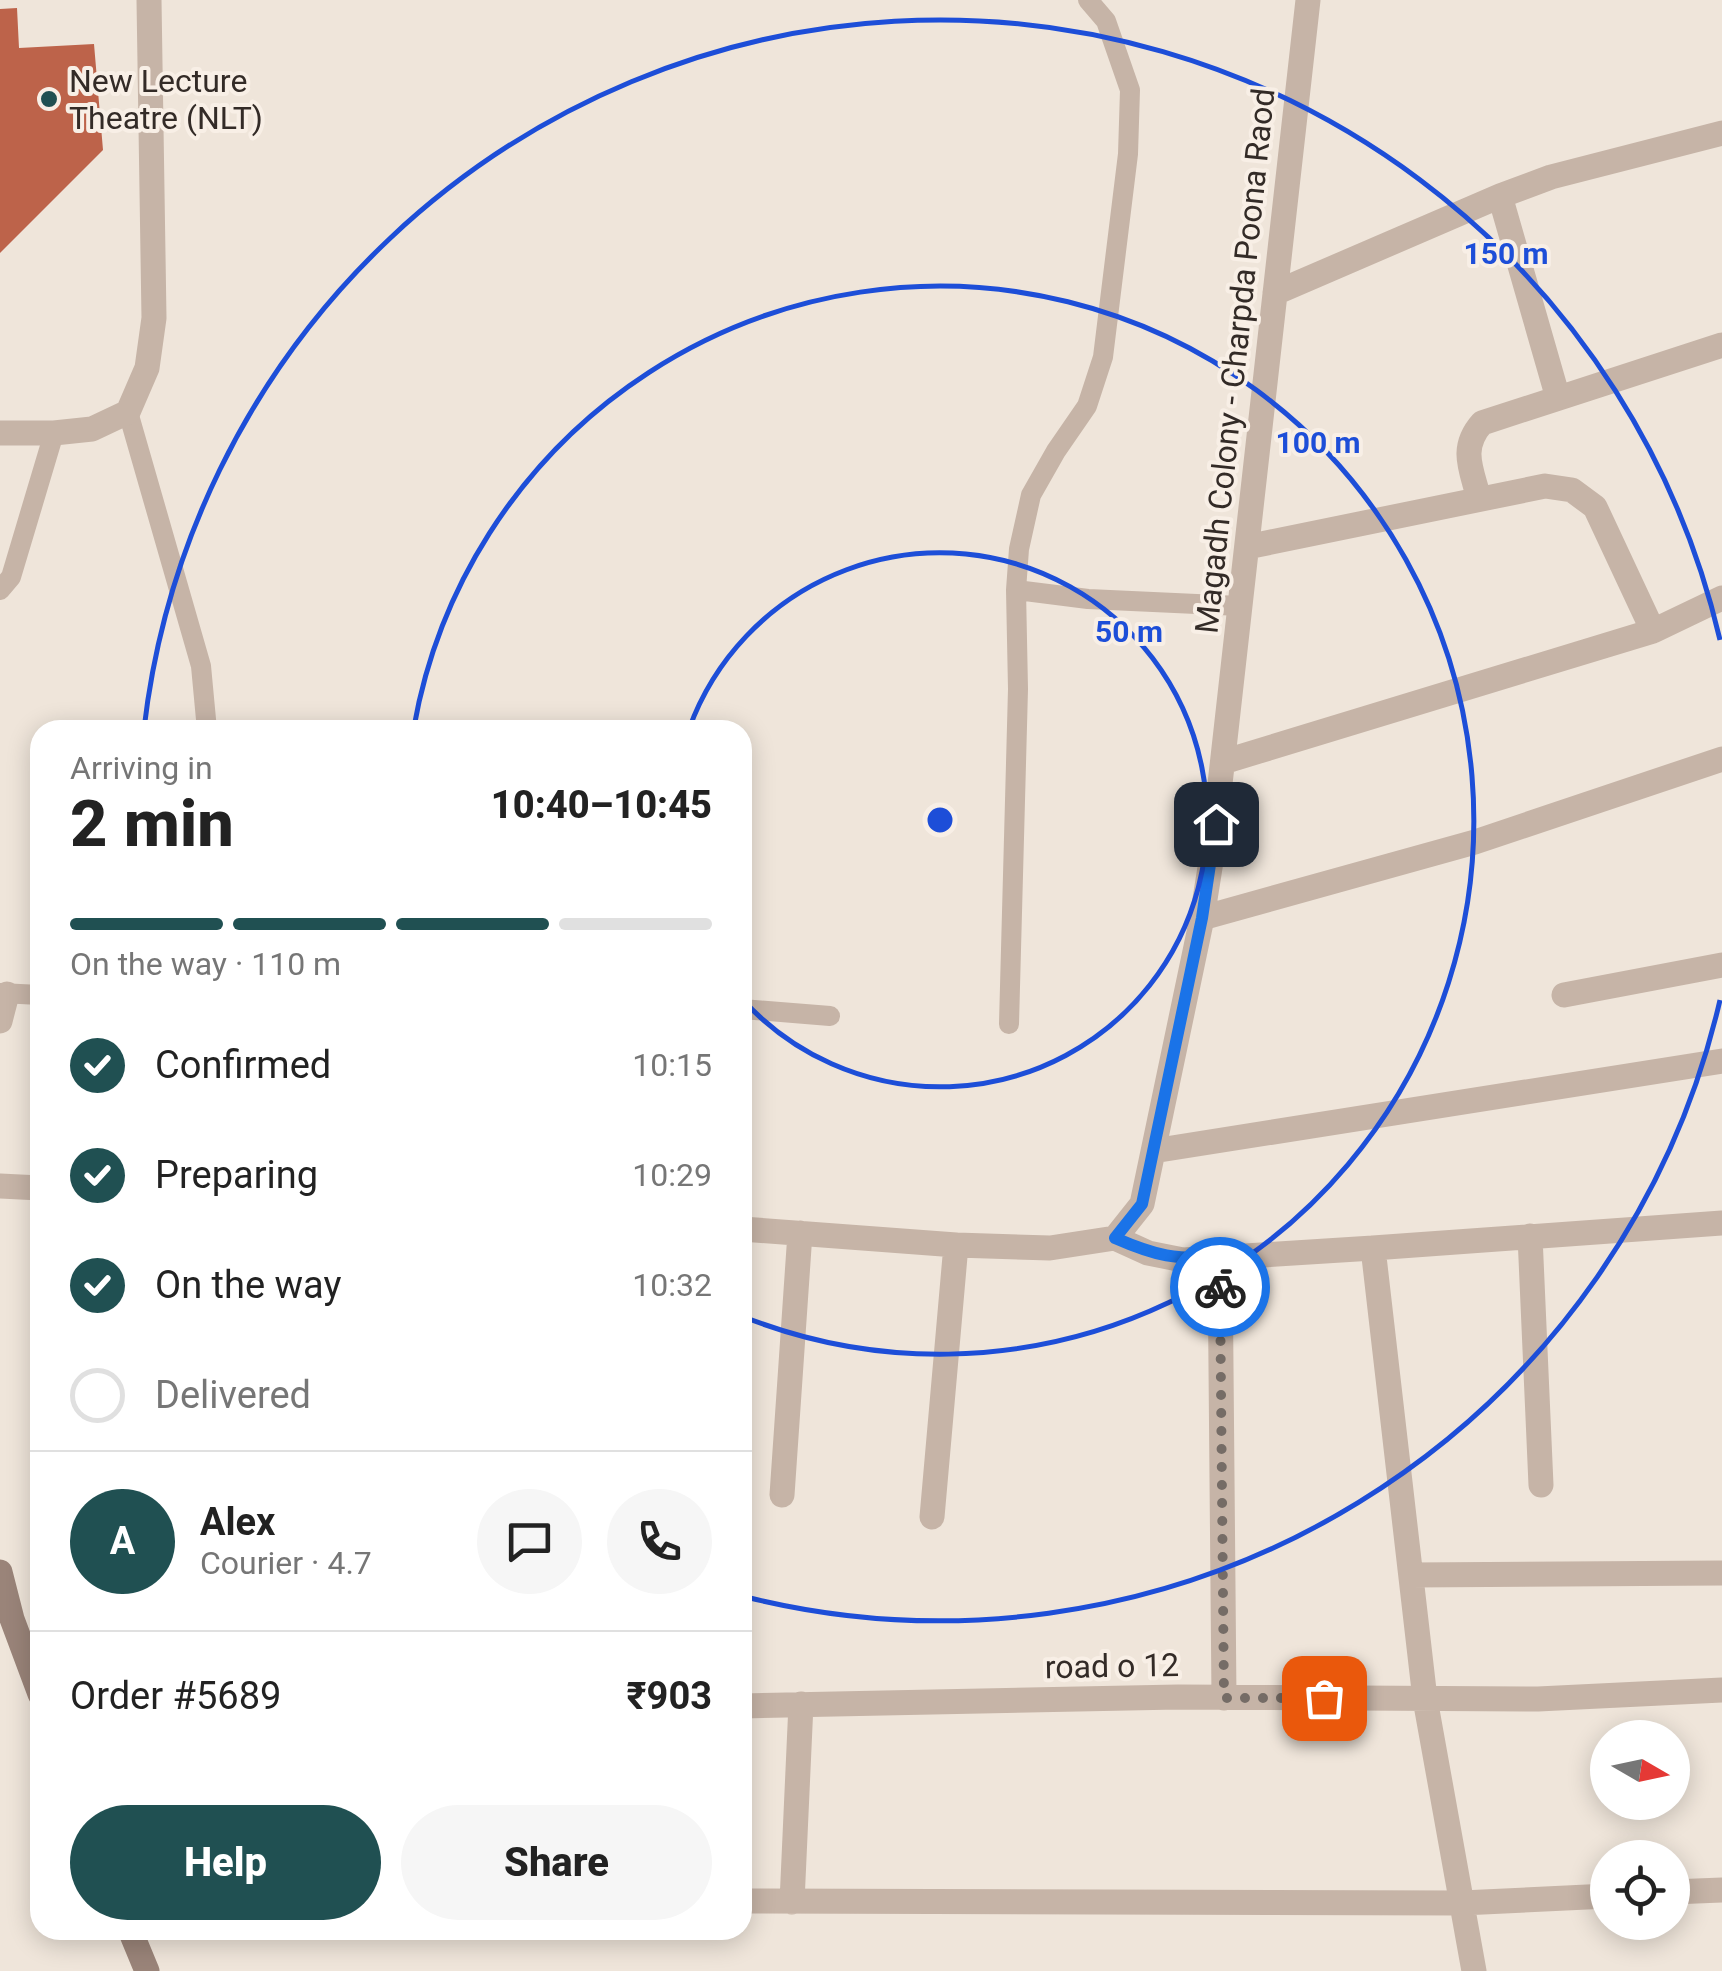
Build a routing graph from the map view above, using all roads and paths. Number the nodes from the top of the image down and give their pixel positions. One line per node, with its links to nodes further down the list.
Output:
1 (150, 0): 9 (street)
2 (1088, 0): 15 (lane)
3 (1308, 0): 6 (street, Magadh Colony - Charpda Poona Raod)
4 (1722, 133): 5 (street)
5 (1500, 196): 6 (street); 8 (street)
6 (1275, 293): 13 (street, Magadh Colony - Charpda Poona Raod)
7 (1722, 344): 8 (street)
8 (1558, 398): 12 (street)
9 (128, 412): 11 (street); 19 (lane)
10 (0, 433): 11 (street)
11 (54, 433): 14 (lane)
12 (1479, 499): 13 (street); 18 (street)
13 (1246, 547): 17 (street, Magadh Colony - Charpda Poona Raod)
14 (0, 590)
15 (1016, 590): 17 (lane); 30 (lane)
16 (1722, 598): 18 (street)
17 (1240, 606): 21 (street, Magadh Colony - Charpda Poona Raod)
18 (1652, 631): 21 (street)
19 (205, 720)
20 (1722, 759): 22 (street)
21 (1223, 762): 22 (street, Magadh Colony - Charpda Poona Raod)
22 (1202, 918): 32 (street, Magadh Colony - Charpda Poona Raod)
23 (1722, 965): 26 (street)
24 (4, 994): 25 (lane); 29 (street)
25 (30, 994)
26 (1564, 994)
27 (752, 1010): 28 (lane)
28 (830, 1016)
29 (0, 1022)
30 (1009, 1024)
31 (1722, 1062): 32 (street)
32 (1153, 1151): 39 (street, Magadh Colony - Charpda Poona Raod)
33 (0, 1186): 34 (street)
34 (30, 1188)
35 (1722, 1223): 38 (street)
36 (752, 1230): 37 (street)
37 (800, 1234): 40 (street); 44 (street)
38 (1530, 1236): 41 (street); 43 (street)
39 (1115, 1238): 40 (street); 42 (street)
40 (956, 1245): 45 (street)
41 (1373, 1248): 42 (street); 48 (street)
42 (1220, 1257): 51 (street)
43 (1541, 1485)
44 (782, 1495)
45 (932, 1517)
46 (0, 1572): 49 (main road)
47 (1722, 1573): 48 (street)
48 (1411, 1575): 52 (street)
49 (30, 1668)
50 (1722, 1690): 52 (street, road o 12)
51 (1224, 1698): 52 (street, road o 12); 53 (street, road o 12)
52 (1424, 1699): 60 (street)
53 (801, 1704): 54 (street, road o 12); 59 (street)
54 (752, 1706)
55 (1722, 1890): 56 (street)
56 (1690, 1891)
57 (1590, 1897): 60 (street)
58 (752, 1902): 59 (street)
59 (792, 1902): 60 (street)
60 (1462, 1903): 63 (street)
61 (134, 1940): 62 (main road)
62 (147, 1971)
63 (1474, 1971)

